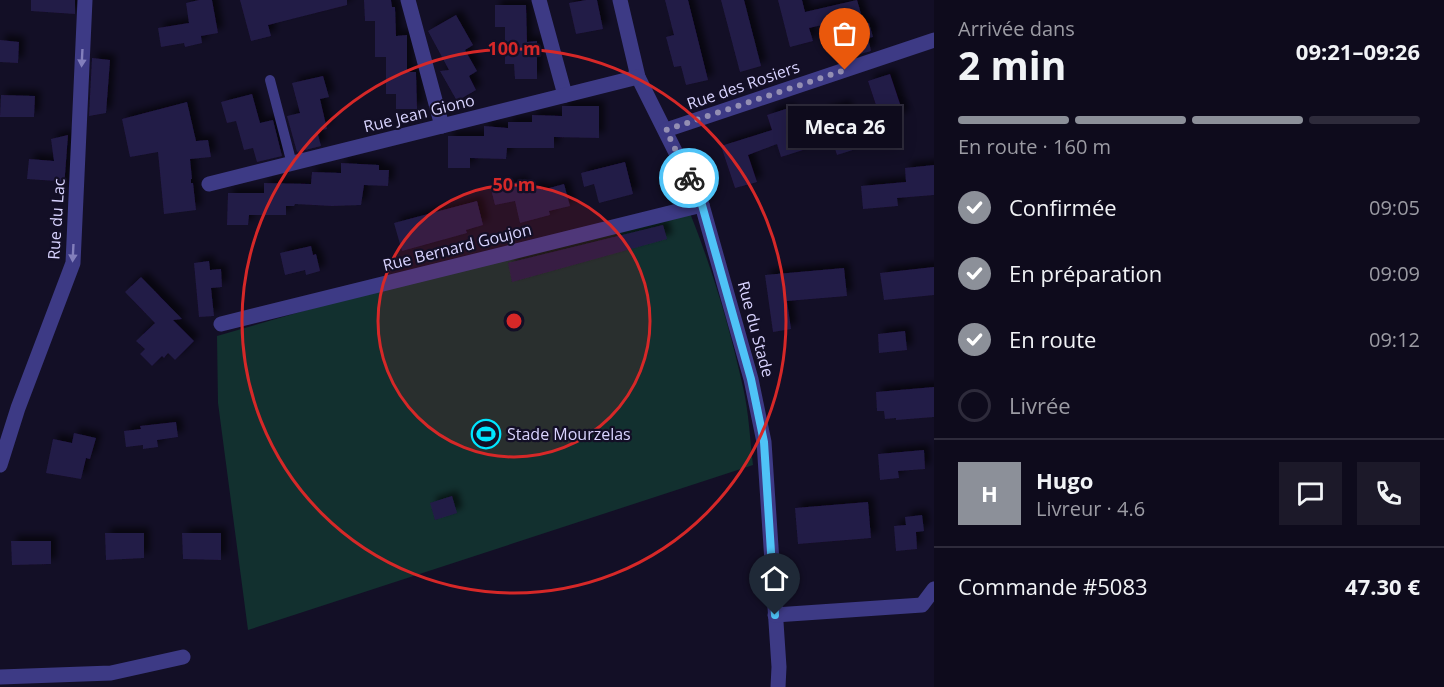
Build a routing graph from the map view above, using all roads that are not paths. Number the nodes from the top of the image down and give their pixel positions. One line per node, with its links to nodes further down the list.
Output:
1 (85, 0): 15 (street, Rue du Lac, one-way to 15)
2 (408, 0): 9 (street)
3 (539, 0): 8 (street)
4 (620, 0): 6 (street, Rue du Stade)
5 (934, 40): 10 (street, Rue des Rosiers)
6 (638, 76): 8 (street, Rue Jean Giono); 10 (street, Rue du Stade)
7 (270, 80): 11 (lane)
8 (565, 95): 9 (street, Rue Jean Giono)
9 (441, 126): 11 (street, Rue Jean Giono)
10 (666, 130): 13 (street, Rue du Stade)
11 (292, 164): 12 (street, Rue Jean Giono)
12 (209, 184)
13 (702, 205): 14 (street, Rue Bernard Goujon); 18 (street, Rue du Stade)
14 (221, 324)
15 (0, 465)
16 (934, 589): 17 (street)
17 (928, 609): 18 (street)
18 (775, 615): 21 (street, Rue du Stade)
19 (183, 657): 20 (street)
20 (0, 677)
21 (778, 687)

